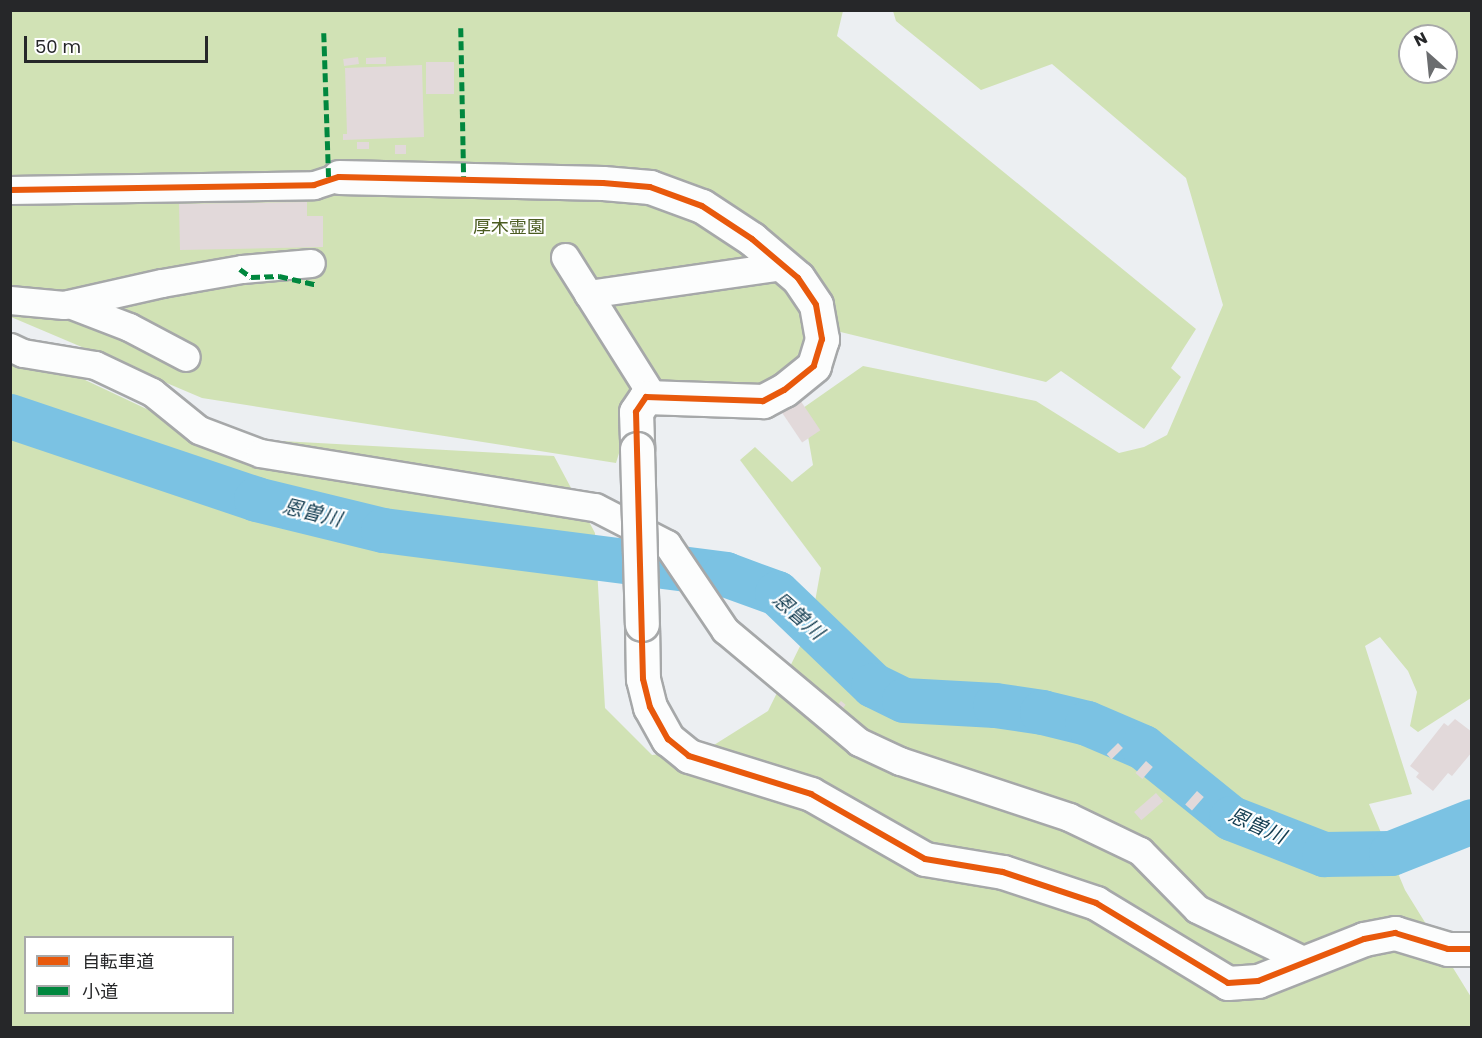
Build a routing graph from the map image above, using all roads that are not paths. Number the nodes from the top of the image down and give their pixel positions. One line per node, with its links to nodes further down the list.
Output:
1 (339, 177): 2 (street); 5 (street)
2 (10, 190)
3 (565, 257): 6 (street)
4 (311, 263): 8 (street)
5 (783, 266): 6 (street); 11 (street)
6 (588, 294): 11 (street)
7 (10, 300): 8 (street)
8 (69, 304): 10 (street)
9 (10, 347): 13 (street)
10 (186, 357)
11 (653, 397): 13 (street, bridge)
12 (1472, 949): 13 (street)
13 (1307, 962)

